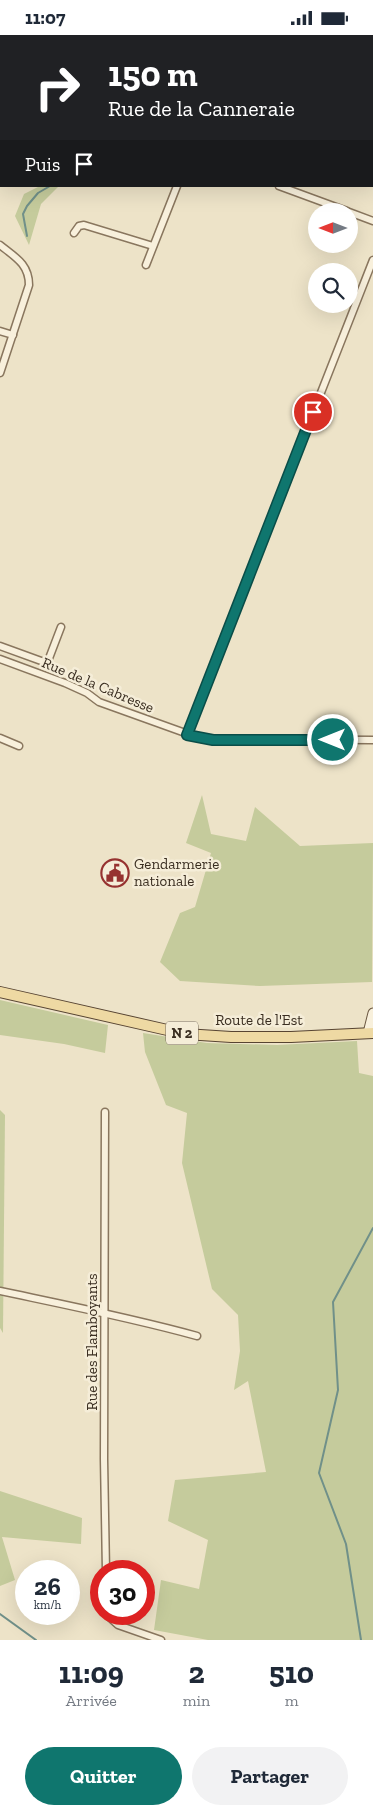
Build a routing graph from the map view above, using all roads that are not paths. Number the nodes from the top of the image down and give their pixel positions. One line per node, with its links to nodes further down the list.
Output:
1 (176, 187): 8 (street)
2 (283, 187): 3 (street)
3 (324, 203)
4 (358, 216): 5 (street)
5 (373, 221)
6 (74, 233): 8 (street)
7 (0, 245): 12 (street)
8 (153, 246): 10 (street)
9 (373, 260): 17 (street)
10 (146, 265)
11 (0, 331): 12 (street)
12 (13, 335): 13 (street)
13 (0, 373)
14 (61, 627): 15 (street)
15 (0, 646)
16 (0, 659): 17 (street, Rue de la Cabresse)
17 (187, 735): 19 (street, Rue de la Cabresse)
18 (0, 738): 20 (street)
19 (373, 740)
20 (19, 746)
21 (0, 992): 23 (main road, Route de l'Est / N 2)
22 (373, 1013): 23 (street)
23 (370, 1033)
24 (105, 1112): 26 (street, Rue des Flamboyants)
25 (0, 1291): 26 (street)
26 (104, 1314): 27 (street); 28 (street, Rue des Flamboyants)
27 (197, 1336)
28 (106, 1560)
29 (118, 1625): 30 (street)
30 (161, 1640)

